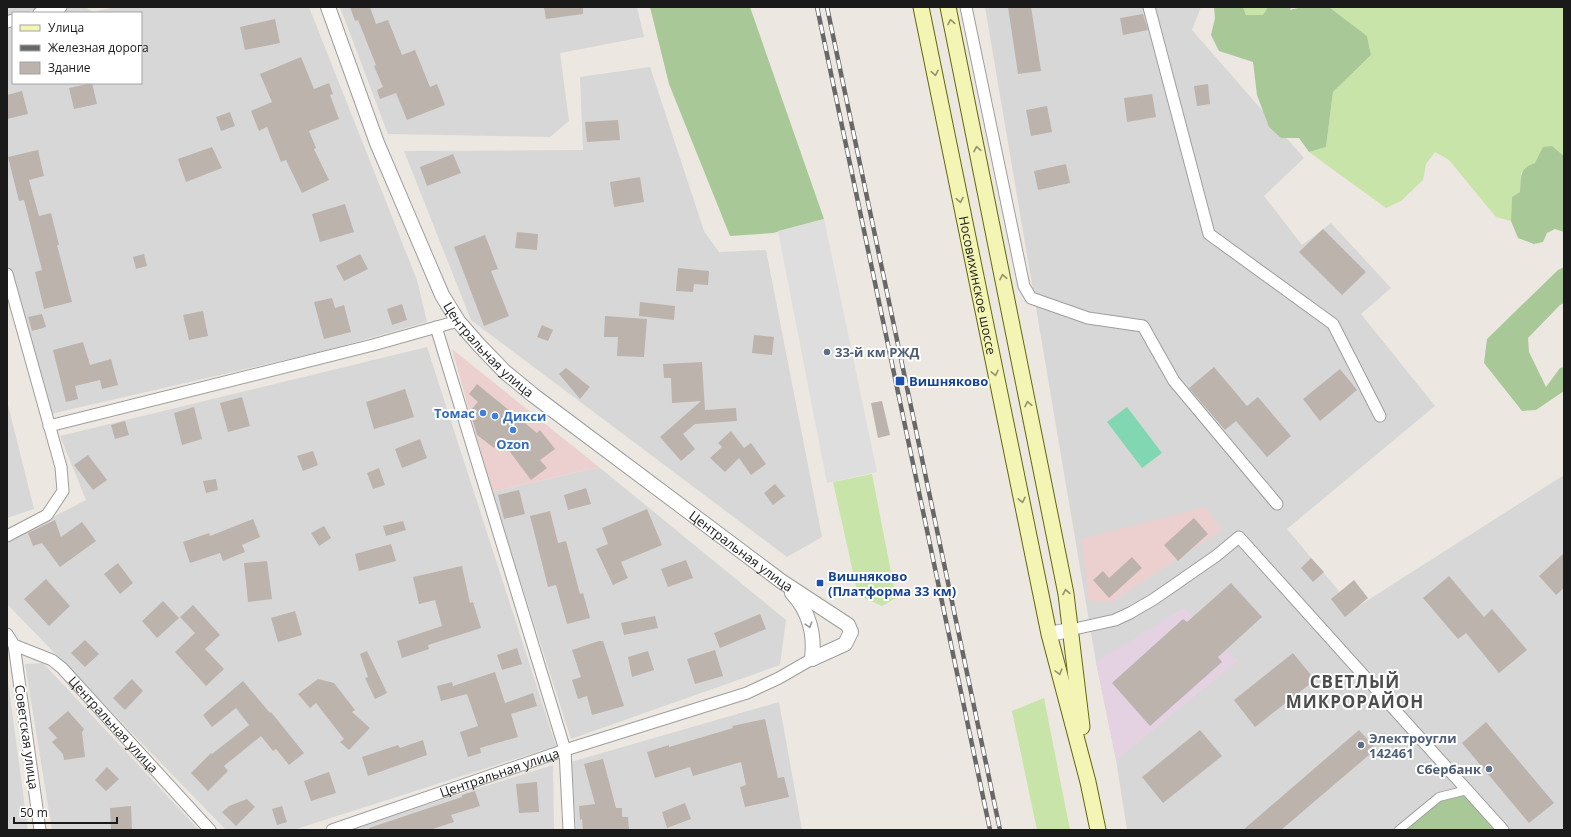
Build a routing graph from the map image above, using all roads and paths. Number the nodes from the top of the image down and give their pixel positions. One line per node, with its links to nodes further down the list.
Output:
1 (61, 7): 7 (street)
2 (328, 7): 9 (street, Центральная улица)
3 (921, 7): 18 (main road, Носовихинское шоссе, one-way to 18)
4 (948, 7): 16 (main road, Носовихинское шоссе, one-way to 4)
5 (966, 7): 13 (street)
6 (1149, 7): 11 (street)
7 (43, 12)
8 (7, 274): 12 (street)
9 (458, 321): 10 (street); 15 (street, Центральная улица)
10 (436, 327): 12 (street); 21 (street)
11 (1380, 416)
12 (49, 426): 14 (street)
13 (1277, 504)
14 (7, 536)
15 (781, 581): 20 (street, one-way to 20); 20 (street, Центральная улица)
16 (1070, 630): 18 (street); 22 (main road, Носовихинское шоссе); 23 (street)
17 (7, 634): 19 (street)
18 (1049, 634): 22 (main road, Носовихинское шоссе, one-way to 22)
19 (10, 649): 24 (street, Советская улица); 25 (street, Центральная улица)
20 (812, 659): 21 (street, Центральная улица)
21 (565, 750): 26 (street, Центральная улица); 27 (street)
22 (1088, 782): 28 (main road, Носовихинское шоссе)
23 (1467, 790): 29 (street); 30 (street)
24 (40, 830)
25 (210, 830)
26 (332, 830)
27 (569, 830)
28 (1098, 830)
29 (1400, 830)
30 (1503, 830)

